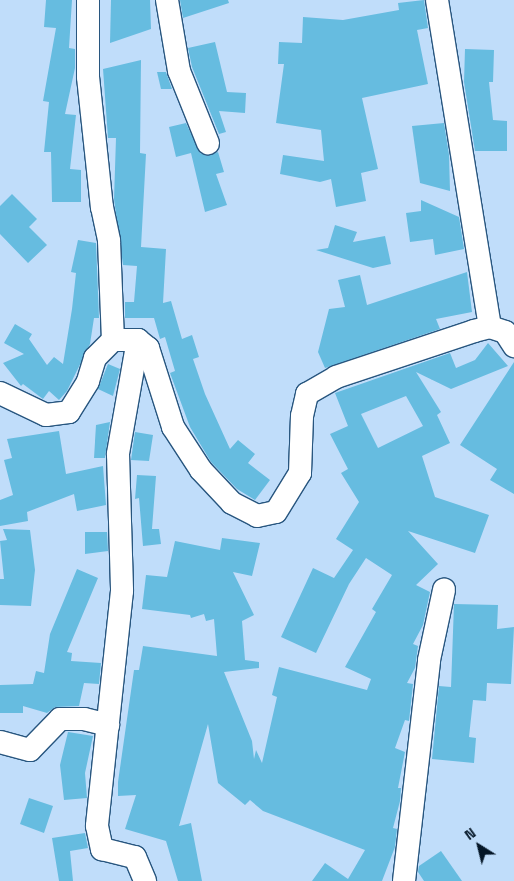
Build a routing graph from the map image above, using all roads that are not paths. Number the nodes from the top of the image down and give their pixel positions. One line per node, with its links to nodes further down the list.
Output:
1 (88, 0): 6 (street)
2 (167, 0): 4 (street)
3 (437, 0): 5 (street)
4 (208, 143)
5 (490, 327): 7 (street); 8 (street)
6 (113, 340): 7 (street); 9 (street)
7 (138, 340): 11 (street)
8 (514, 346)
9 (0, 393)
10 (444, 590): 14 (street)
11 (108, 725): 12 (street); 13 (street)
12 (0, 742)
13 (145, 881)
14 (404, 881)

